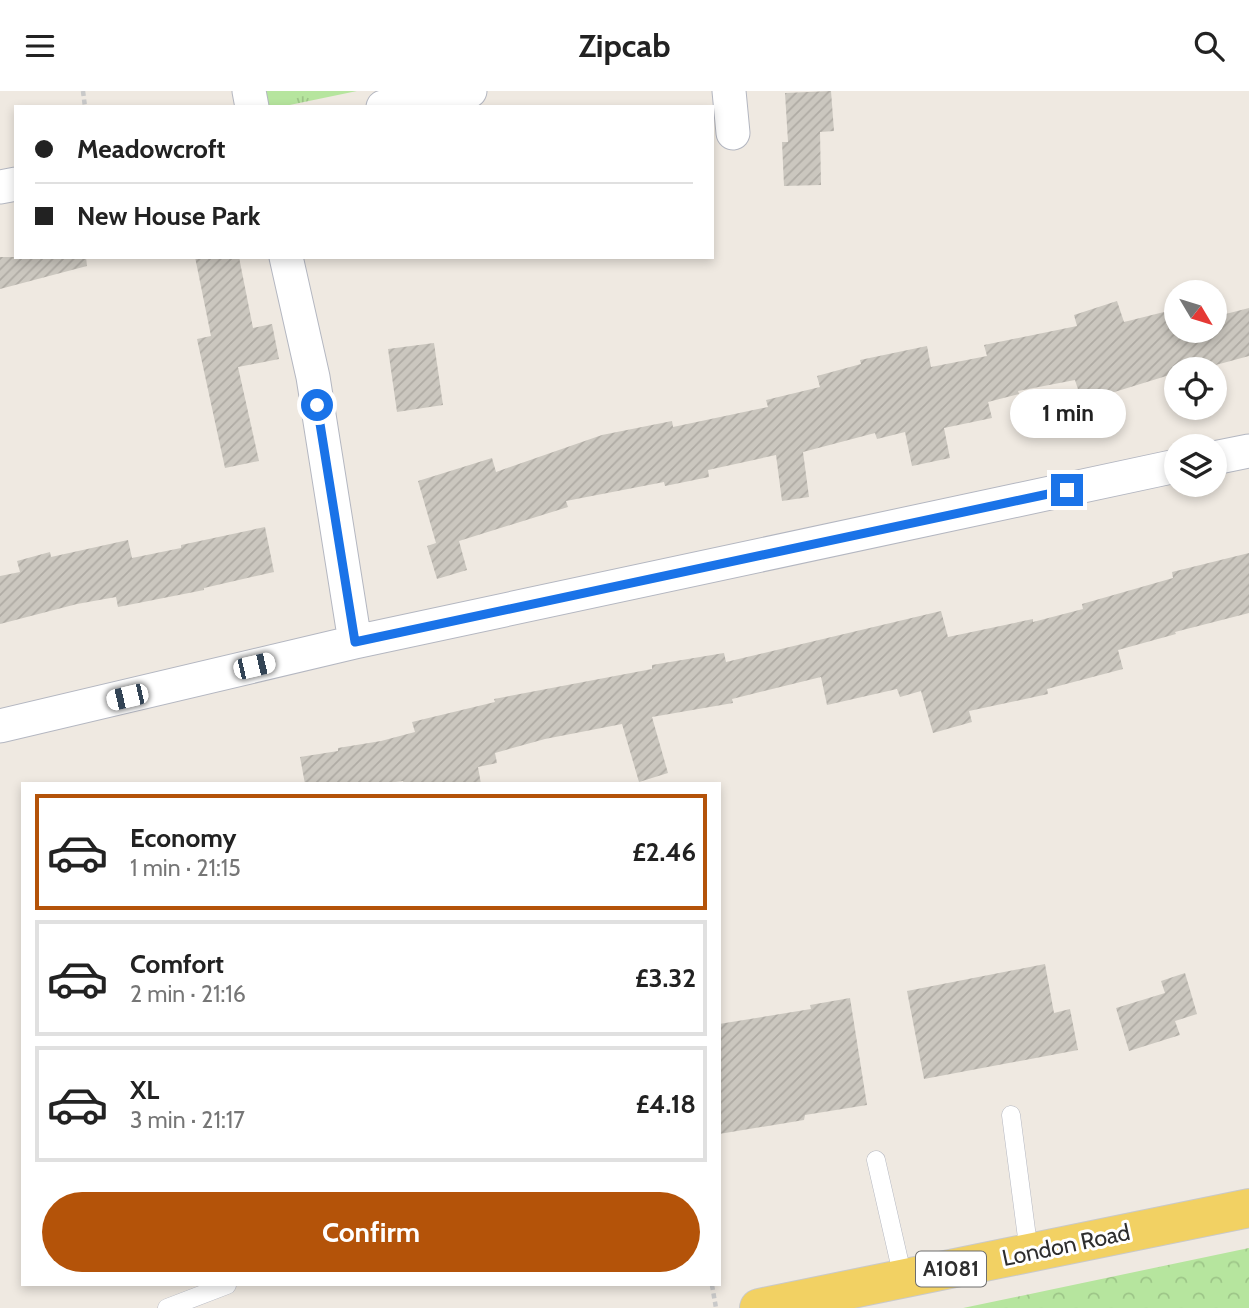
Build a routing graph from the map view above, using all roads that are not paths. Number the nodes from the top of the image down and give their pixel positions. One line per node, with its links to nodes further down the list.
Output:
1 (470, 91): 3 (street)
2 (729, 91): 5 (street)
3 (431, 93): 4 (street)
4 (390, 105)
5 (733, 133)
6 (286, 259): 10 (street)
7 (1249, 451): 8 (street)
8 (1227, 455)
9 (1164, 469): 10 (street)
10 (355, 642): 11 (street)
11 (0, 726)
12 (1011, 1115): 15 (lane)
13 (876, 1160): 16 (lane)
14 (1249, 1208): 15 (main road, London Road / A1081)
15 (1030, 1253): 16 (main road, London Road / A1081)
16 (903, 1278): 19 (main road, London Road / A1081)
17 (224, 1286): 18 (lane)
18 (167, 1308)
19 (759, 1308)

